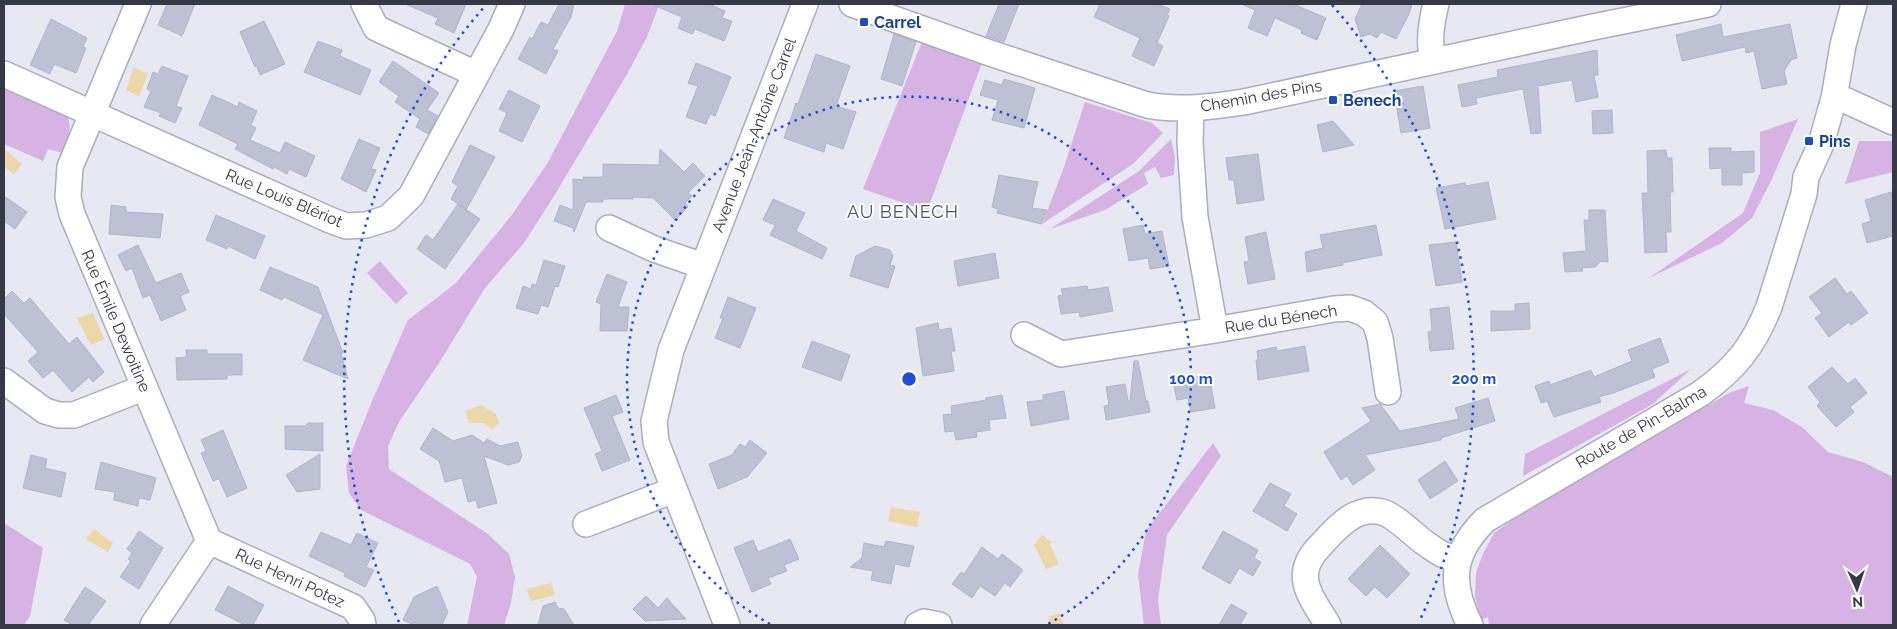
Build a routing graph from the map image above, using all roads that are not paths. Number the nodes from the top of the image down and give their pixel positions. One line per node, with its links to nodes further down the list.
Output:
1 (138, 4): 14 (street, Rue Émile Dewoitine)
2 (364, 4): 11 (street)
3 (512, 4): 11 (street, Rue Louis Blériot)
4 (805, 4): 17 (street, Avenue Jean-Antoine Carrel)
5 (852, 4): 13 (street, Chemin des Pins)
6 (1436, 4): 9 (street)
7 (1708, 4): 9 (street, Chemin des Pins)
8 (1854, 4): 12 (street, Route de Pin-Balma)
9 (1433, 62): 13 (street, Chemin des Pins)
10 (4, 74): 14 (street, Rue Louis Blériot)
11 (476, 74): 14 (street, Rue Louis Blériot)
12 (1840, 100): 15 (street); 26 (street, Route de Pin-Balma)
13 (1191, 108): 18 (street, Rue du Bénech)
14 (93, 114): 21 (street, Rue Émile Dewoitine)
15 (1893, 122)
16 (609, 228): 17 (street)
17 (703, 266): 23 (street, Avenue Jean-Antoine Carrel)
18 (1215, 330): 19 (street); 22 (street, Rue du Bénech)
19 (1024, 335)
20 (4, 381): 21 (street)
21 (144, 388): 25 (street, Rue Émile Dewoitine)
22 (1388, 392)
23 (674, 490): 24 (street); 29 (street, Avenue Jean-Antoine Carrel)
24 (586, 524)
25 (209, 541): 27 (street); 28 (street, Rue Henri Potez)
26 (1459, 558): 32 (street); 33 (street, Route de Pin-Balma)
27 (154, 625)
28 (363, 625)
29 (727, 625)
30 (918, 625): 31 (street)
31 (939, 625)
32 (1328, 625)
33 (1470, 625)

